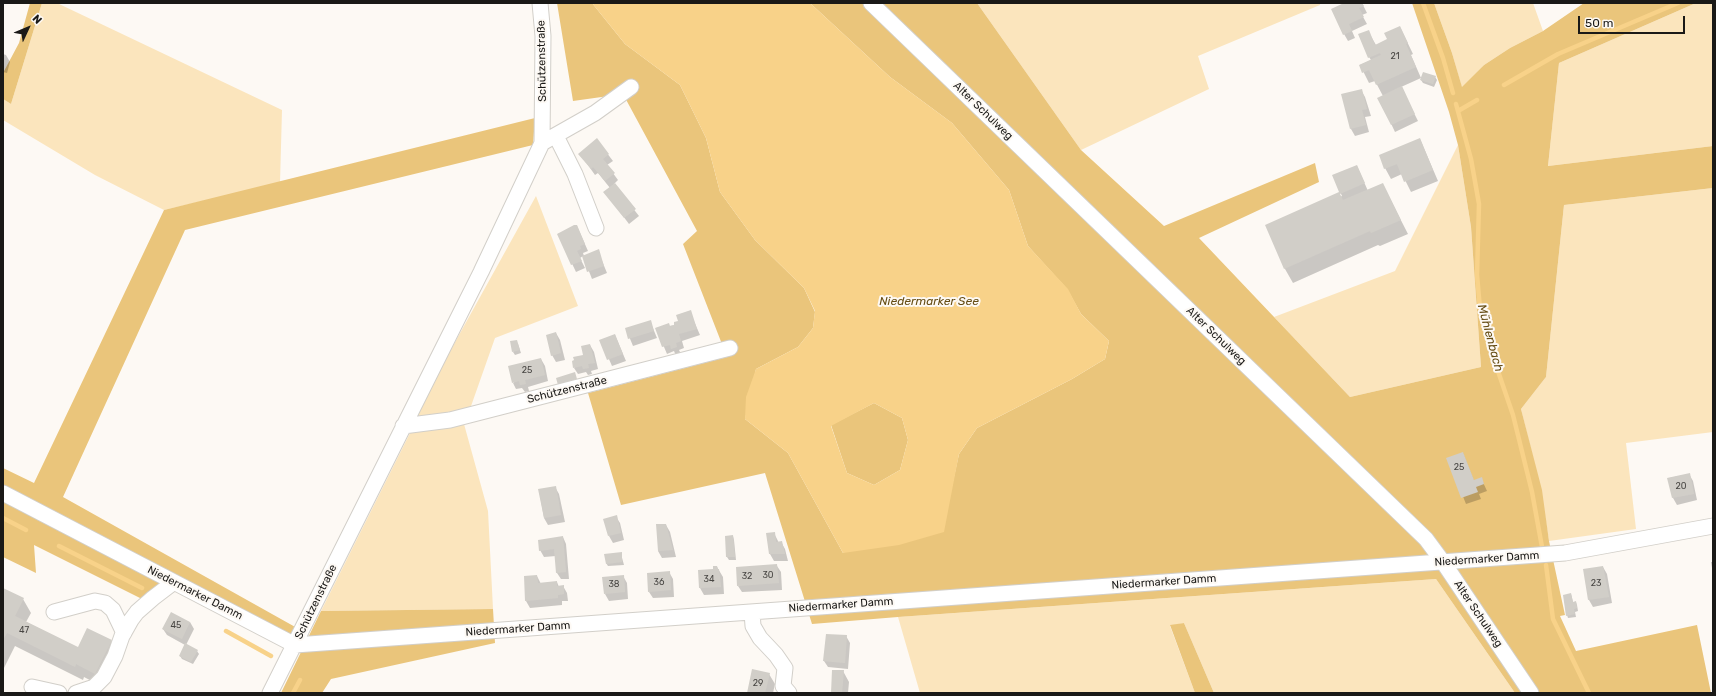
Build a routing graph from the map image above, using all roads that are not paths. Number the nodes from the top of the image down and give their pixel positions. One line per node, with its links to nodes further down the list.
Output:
1 (540, 3): 5 (street, Schützenstraße)
2 (871, 3): 11 (street, Alter Schulweg)
3 (631, 87): 4 (street)
4 (556, 136): 5 (street); 6 (street)
5 (542, 143): 8 (street, Schützenstraße)
6 (596, 228)
7 (730, 348): 8 (street, Schützenstraße)
8 (403, 426): 16 (street, Schützenstraße)
9 (3, 493): 12 (street, Niedermarker Damm)
10 (1713, 526): 11 (street, Niedermarker Damm)
11 (1443, 562): 14 (street, Niedermarker Damm); 22 (street, Alter Schulweg)
12 (174, 582): 15 (street); 16 (street, Niedermarker Damm)
13 (54, 612): 15 (street)
14 (752, 612): 16 (street, Niedermarker Damm); 21 (street)
15 (124, 633): 19 (street)
16 (295, 645): 20 (street, Schützenstraße)
17 (32, 687): 18 (street)
18 (59, 693)
19 (76, 693)
20 (270, 693)
21 (789, 693)
22 (1531, 693)

